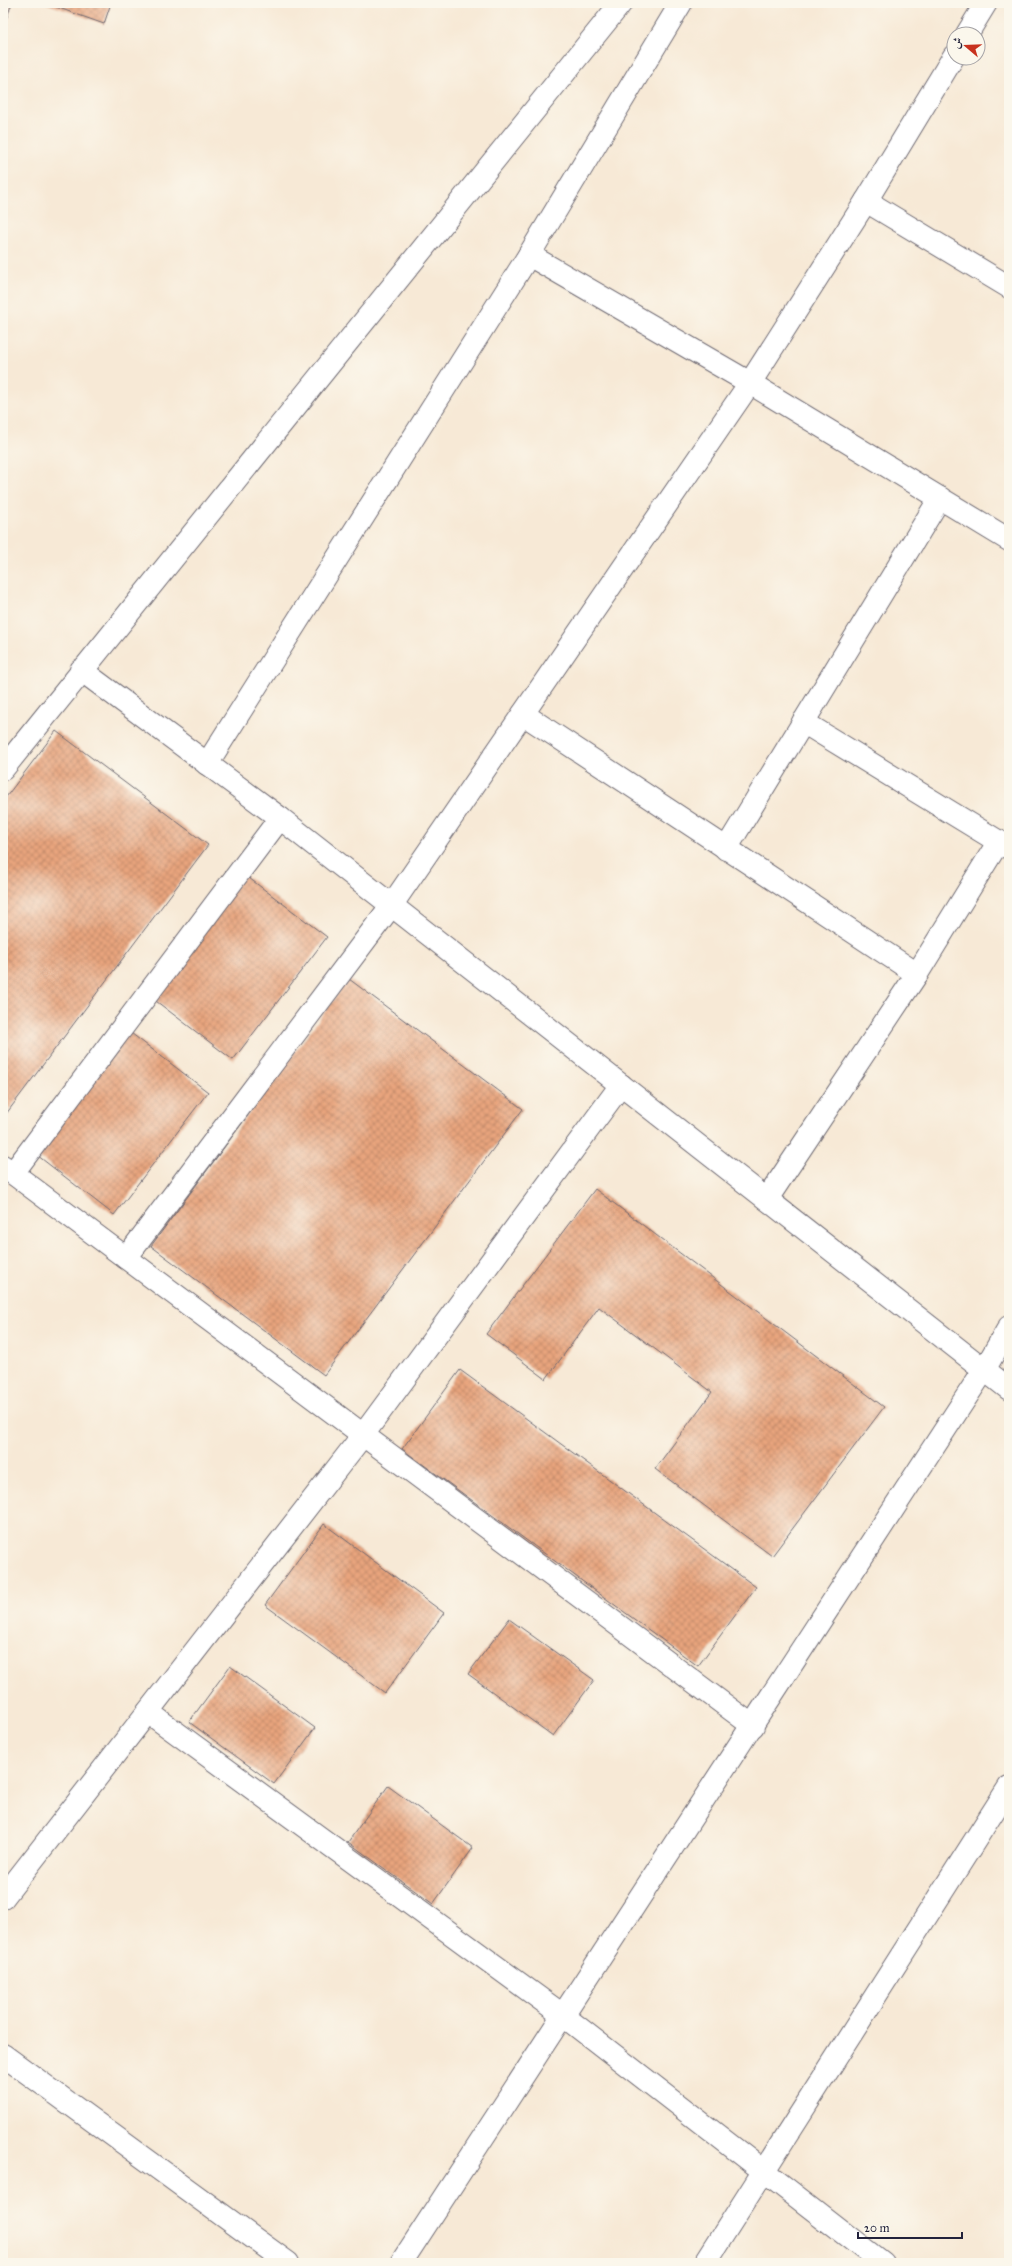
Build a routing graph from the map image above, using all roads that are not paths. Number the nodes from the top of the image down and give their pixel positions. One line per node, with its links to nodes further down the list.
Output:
1 (621, 3): 12 (street)
2 (681, 3): 7 (street)
3 (986, 3): 4 (street)
4 (972, 26)
5 (948, 66): 6 (street)
6 (866, 201): 8 (street); 9 (street)
7 (529, 255): 9 (street); 15 (street)
8 (1009, 287)
9 (750, 383): 10 (street); 13 (street)
10 (940, 498): 11 (street); 14 (street)
11 (1009, 540)
12 (81, 670): 15 (street); 16 (street)
13 (523, 714): 19 (street); 20 (street)
14 (803, 722): 18 (street); 19 (street)
15 (207, 764): 17 (street)
16 (3, 769)
17 (280, 818): 20 (street); 23 (street)
18 (1004, 845): 21 (street)
19 (726, 849): 21 (street)
20 (391, 906): 22 (street); 25 (street)
21 (916, 974): 24 (street)
22 (621, 1085): 24 (street); 29 (street)
23 (8, 1169): 25 (street)
24 (767, 1199): 27 (street)
25 (126, 1258): 29 (street)
26 (1009, 1327): 27 (street)
27 (984, 1370): 28 (street); 31 (street)
28 (1009, 1389)
29 (363, 1435): 30 (street); 31 (street)
30 (148, 1712): 33 (street); 34 (street)
31 (753, 1726): 34 (street)
32 (1009, 1787): 36 (street)
33 (3, 1898)
34 (561, 2014): 36 (street); 38 (street)
35 (3, 2055): 37 (street)
36 (764, 2171): 39 (street); 40 (street)
37 (288, 2263)
38 (401, 2263)
39 (705, 2263)
40 (882, 2263)

